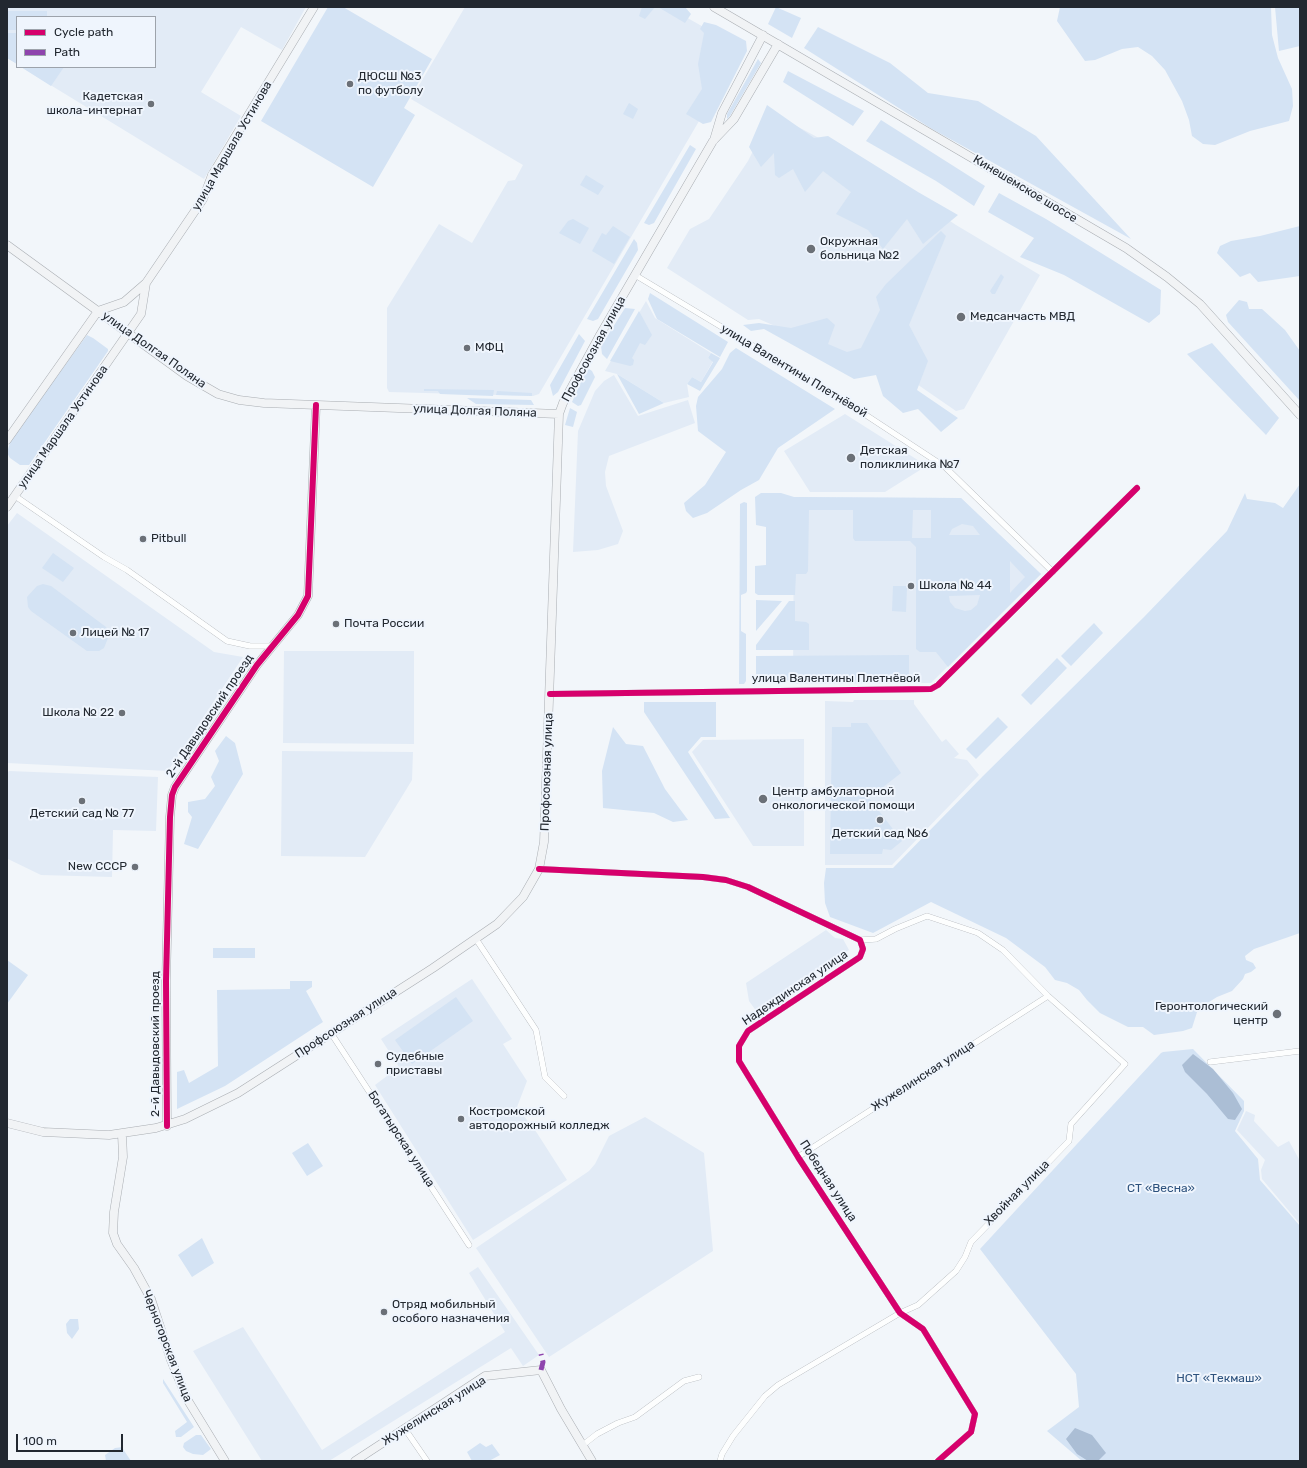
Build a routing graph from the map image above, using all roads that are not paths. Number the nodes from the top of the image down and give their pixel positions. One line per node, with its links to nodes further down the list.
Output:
1 (314, 7): 8 (main road, улица Маршала Устинова)
2 (714, 7): 3 (main road, Кинешемское шоссе)
3 (763, 35): 4 (main road, Кинешемское шоссе); 5 (main road)
4 (778, 44): 5 (main road, Профсоюзная улица); 13 (main road, Кинешемское шоссе)
5 (713, 141): 7 (main road, Профсоюзная улица)
6 (7, 245): 9 (main road, улица Долгая Поляна)
7 (635, 275): 12 (main road, Профсоюзная улица); 18 (street, улица Валентины Плетнёвой)
8 (146, 283): 9 (main road, улица Маршала Устинова); 10 (main road, улица Маршала Устинова)
9 (98, 311): 10 (main road, улица Долгая Поляна); 14 (main road)
10 (128, 333): 11 (main road, улица Долгая Поляна); 16 (main road, улица Маршала Устинова)
11 (316, 405): 12 (main road, улица Долгая Поляна); 19 (main road, 2-й Давыдовский проезд)
12 (559, 414): 20 (main road, Профсоюзная улица)
13 (1300, 415)
14 (7, 440)
15 (1137, 488): 18 (street, улица Валентины Плетнёвой)
16 (15, 496): 17 (main road, улица Маршала Устинова); 19 (street)
17 (7, 507)
18 (1053, 572): 20 (street, улица Валентины Плетнёвой)
19 (272, 646): 31 (main road, 2-й Давыдовский проезд)
20 (550, 694): 21 (main road, Профсоюзная улица)
21 (539, 869): 22 (main road, Профсоюзная улица); 23 (street)
22 (476, 939): 25 (main road, Профсоюзная улица); 29 (street)
23 (860, 940): 24 (street); 27 (street, Надеждинская улица)
24 (1048, 996): 33 (street, Жужелинская улица); 35 (street, Хвойная улица)
25 (332, 1033): 31 (main road, Профсоюзная улица); 34 (street, Богатырская улица)
26 (1300, 1052): 28 (street)
27 (739, 1061): 33 (street, Победная улица)
28 (1210, 1062)
29 (564, 1096)
30 (7, 1123): 32 (main road, Профсоюзная улица)
31 (167, 1126): 32 (main road, Профсоюзная улица)
32 (122, 1134): 39 (main road, Черногорская улица)
33 (798, 1157): 35 (street, Победная улица)
34 (469, 1245)
35 (900, 1313): 43 (street, Хвойная улица); 44 (street)
36 (699, 1377): 38 (street)
37 (405, 1429): 38 (main road, Жужелинская улица); 40 (main road, Жужелинская улица); 41 (street)
38 (583, 1446): 42 (main road)
39 (225, 1461)
40 (355, 1461)
41 (427, 1461)
42 (592, 1461)
43 (720, 1461)
44 (938, 1461)

